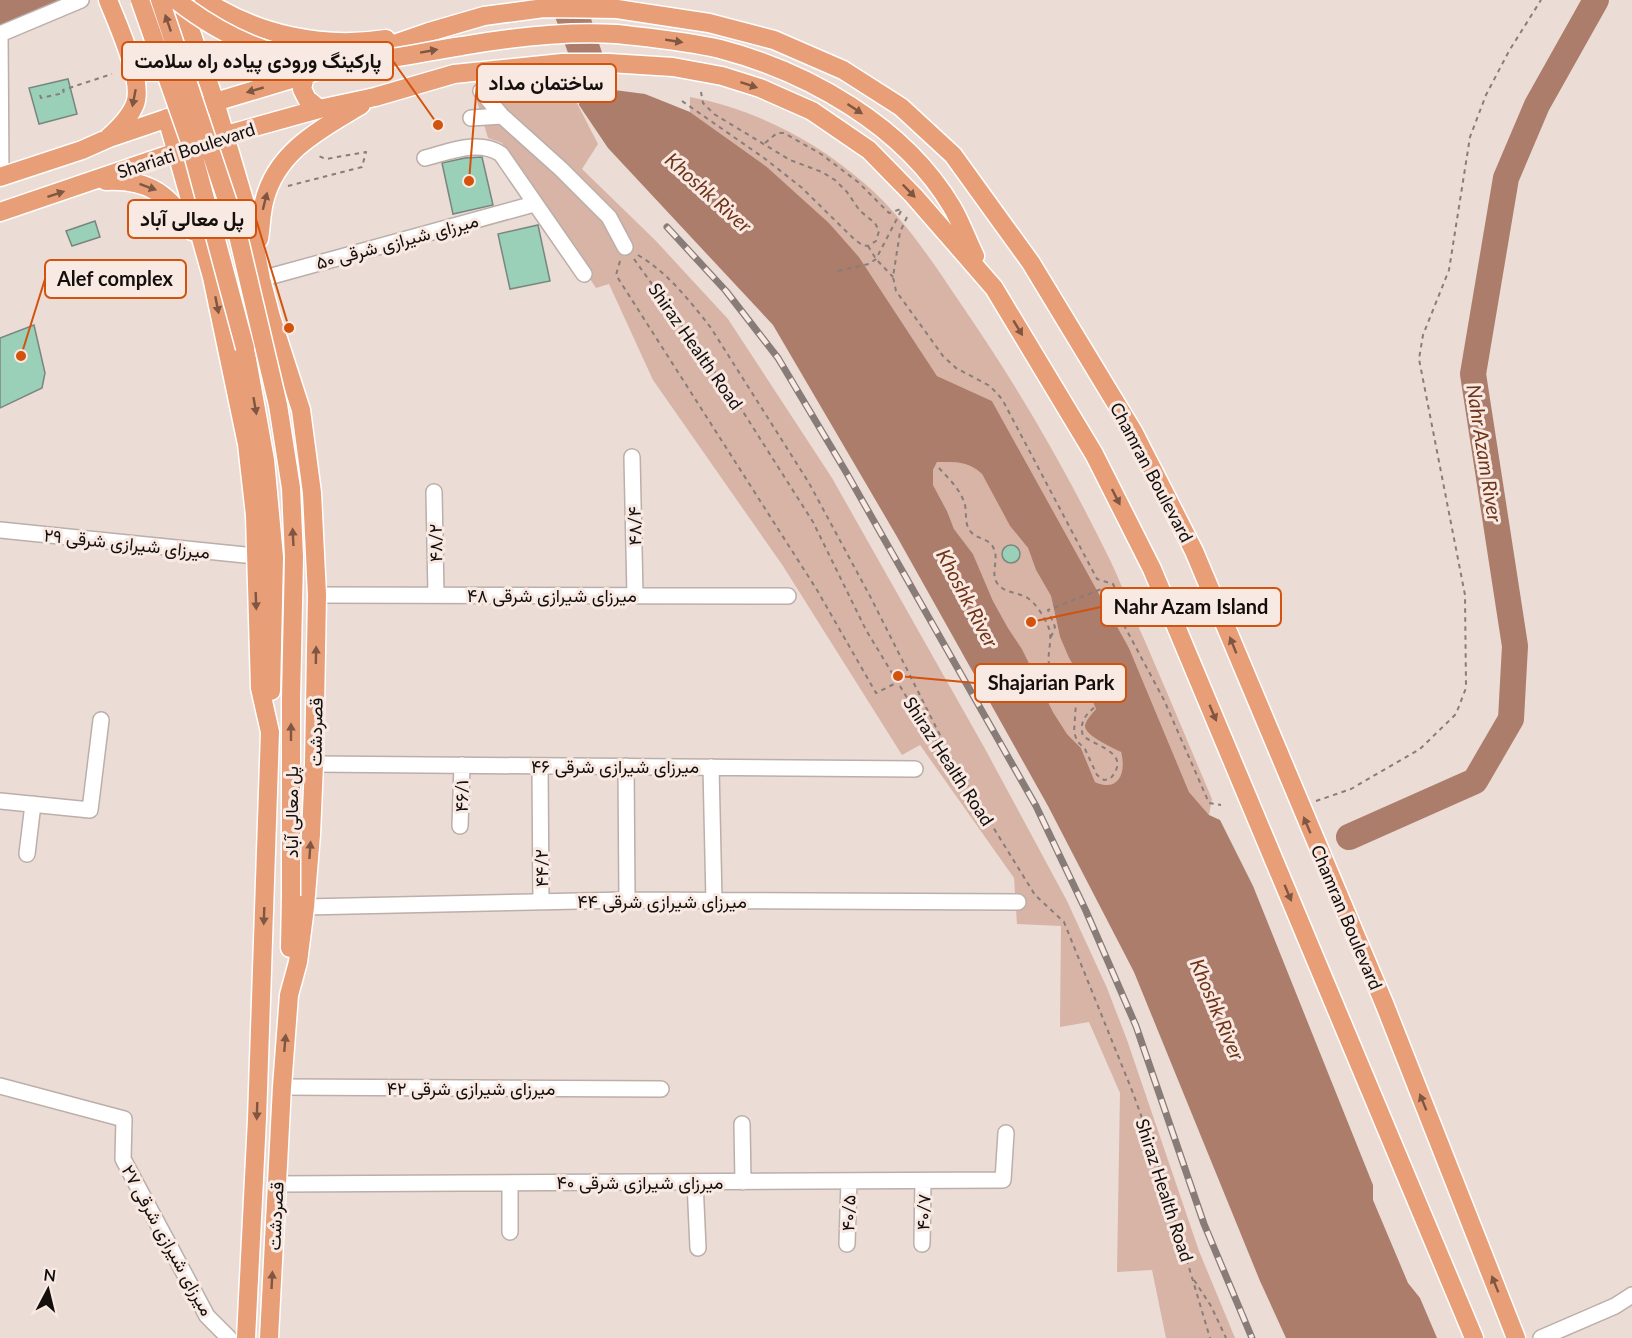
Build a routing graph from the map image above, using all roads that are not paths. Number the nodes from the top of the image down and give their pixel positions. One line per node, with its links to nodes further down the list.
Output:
1 (81, 0): 23 (street)
2 (140, 0): 43 (main road, one-way to 43, bridge)
3 (160, 0): 55 (main road, پل معالی آباد, one-way to 3, bridge)
4 (178, 0): 9 (main road, قصردشت); 33 (main road, one-way to 33, bridge)
5 (204, 0): 8 (main road, Chamran Boulevard)
6 (109, 1): 10 (main road)
7 (619, 4): 8 (main road, Chamran Boulevard); 80 (main road, Chamran Boulevard, one-way to 7)
8 (429, 32): 11 (main road, Chamran Boulevard)
9 (197, 46): 10 (main road); 14 (main road, قصردشت)
10 (132, 67): 20 (main road, one-way to 20)
11 (305, 75): 14 (main road, Chamran Boulevard, one-way to 14); 15 (main road)
12 (482, 91): 16 (street)
13 (375, 97): 15 (main road, Shariati Boulevard); 30 (main road, one-way to 13); 33 (main road, one-way to 33)
14 (215, 102): 17 (main road, Chamran Boulevard); 19 (main road, قصردشت)
15 (319, 109): 19 (main road, Shariati Boulevard)
16 (502, 116): 18 (street); 28 (street)
17 (167, 118): 20 (main road, Shariati Boulevard); 21 (main road, قصردشت)
18 (471, 118)
19 (226, 135): 21 (main road, Shariati Boulevard); 30 (main road, قصردشت)
20 (109, 138): 23 (main road, Shariati Boulevard)
21 (176, 151): 24 (main road, Shariati Boulevard); 25 (main road, قصردشت)
22 (425, 158): 26 (street)
23 (0, 177)
24 (90, 183): 27 (main road, Shariati Boulevard, one-way to 24); 29 (main road, one-way to 29)
25 (189, 193): 29 (main road, قصردشت); 30 (main road)
26 (534, 204): 31 (street); 32 (street, ۵۰ میرزای شیرازی شرقی)
27 (0, 212)
28 (625, 247)
29 (202, 248): 37 (main road, قصردشت, one-way to 37)
30 (257, 259): 32 (main road, قصردشت)
31 (584, 274)
32 (261, 279): 39 (main road, قصردشت)
33 (986, 280): 79 (main road, one-way to 79)
34 (632, 458): 40 (street, ۴۸/۴)
35 (434, 492): 38 (street, ۴۸/۲)
36 (0, 530): 37 (street, ۲۹ میرزای شیرازی شرقی)
37 (255, 556): 43 (main road, قصردشت, one-way to 43)
38 (436, 594): 39 (street, ۴۸ میرزای شیرازی شرقی); 40 (street, ۴۸ میرزای شیرازی شرقی)
39 (317, 595): 44 (main road, قصردشت, one-way to 39)
40 (635, 595): 41 (street, ۴۸ میرزای شیرازی شرقی)
41 (788, 596)
42 (101, 720): 51 (street)
43 (270, 732): 77 (main road, قصردشت, one-way to 77)
44 (314, 764): 45 (street, ۴۶ میرزای شیرازی شرقی); 55 (main road, قصردشت, one-way to 44)
45 (462, 765): 46 (street, ۴۶ میرزای شیرازی شرقی); 52 (street, ۴۶/۱)
46 (540, 766): 47 (street, ۴۶ میرزای شیرازی شرقی); 57 (street, ۴۴/۲)
47 (626, 766): 48 (street, ۴۶ میرزای شیرازی شرقی); 54 (street)
48 (711, 767): 49 (street, ۴۶ میرزای شیرازی شرقی); 56 (street)
49 (915, 768)
50 (0, 801): 51 (street)
51 (33, 804): 53 (street)
52 (460, 826)
53 (27, 854)
54 (627, 900): 56 (street, ۴۴ میرزای شیرازی شرقی); 57 (street, ۴۴ میرزای شیرازی شرقی)
55 (298, 901): 57 (street, ۴۴ میرزای شیرازی شرقی); 59 (main road, پل معالی آباد)
56 (714, 901): 58 (street, ۴۴ میرزای شیرازی شرقی)
57 (541, 902)
58 (1018, 902)
59 (289, 995): 61 (main road, قصردشت, one-way to 59)
60 (0, 1086): 76 (street, ۲۷ میرزای شیرازی شرقی)
61 (282, 1087): 62 (street, ۴۲ میرزای شیرازی شرقی); 70 (main road, قصردشت)
62 (661, 1089)
63 (742, 1124): 68 (street)
64 (1006, 1133): 66 (street, ۴۰ میرزای شیرازی شرقی)
65 (849, 1181): 66 (street, ۴۰ میرزای شیرازی شرقی); 68 (street, ۴۰ میرزای شیرازی شرقی); 73 (street, ۴۰/۵)
66 (923, 1181): 72 (street, ۴۰/۷)
67 (695, 1182): 68 (street, ۴۰ میرزای شیرازی شرقی); 69 (street, ۴۰ میرزای شیرازی شرقی); 74 (street)
68 (742, 1182)
69 (510, 1183): 70 (street, ۴۰ میرزای شیرازی شرقی); 71 (street)
70 (277, 1184): 78 (main road, قصردشت, one-way to 70)
71 (510, 1232)
72 (922, 1244)
73 (847, 1245)
74 (698, 1248)
75 (1632, 1295): 81 (street)
76 (229, 1338)
77 (246, 1338)
78 (269, 1338)
79 (1474, 1338)
80 (1516, 1338)
81 (1541, 1338)

